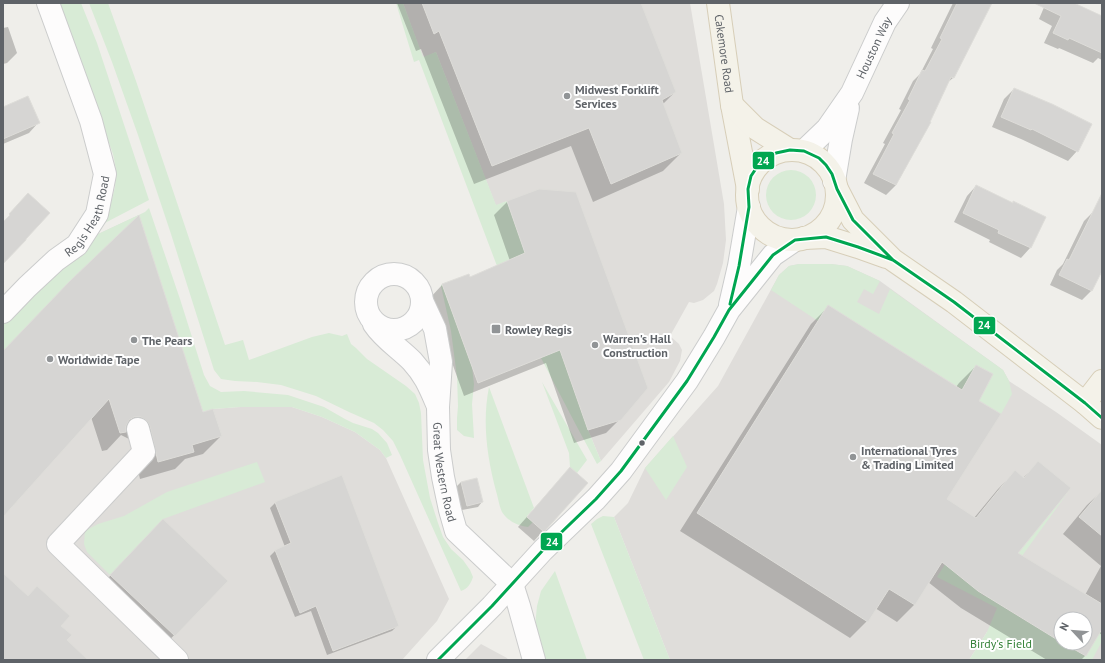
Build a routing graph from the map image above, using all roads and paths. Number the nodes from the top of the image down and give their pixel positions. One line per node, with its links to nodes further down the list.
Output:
1 (48, 3): 13 (street, Regis Heath Road)
2 (718, 3): 5 (main road, Cakemore Road)
3 (898, 3): 4 (street, Houston Way)
4 (852, 93): 6 (street, Houston Way); 7 (street, Houston Way)
5 (732, 105): 6 (main road, Cakemore Road); 8 (main road, Cakemore Road)
6 (797, 151): 7 (main road); 8 (main road)
7 (836, 185): 9 (main road); 10 (main road)
8 (748, 198): 9 (main road); 12 (street)
9 (799, 239): 10 (main road); 12 (street)
10 (893, 260): 16 (main road)
11 (422, 301): 14 (street); 14 (street); 17 (street, Great Western Road)
12 (729, 310): 20 (street)
13 (3, 312)
14 (372, 320): 17 (street, Great Western Road)
15 (1102, 381): 16 (main road)
16 (1086, 403): 18 (main road)
17 (438, 407): 20 (street, Great Western Road)
18 (1102, 418)
19 (138, 429): 21 (street)
20 (512, 584): 22 (street); 23 (street)
21 (177, 660)
22 (438, 660)
23 (534, 660)

